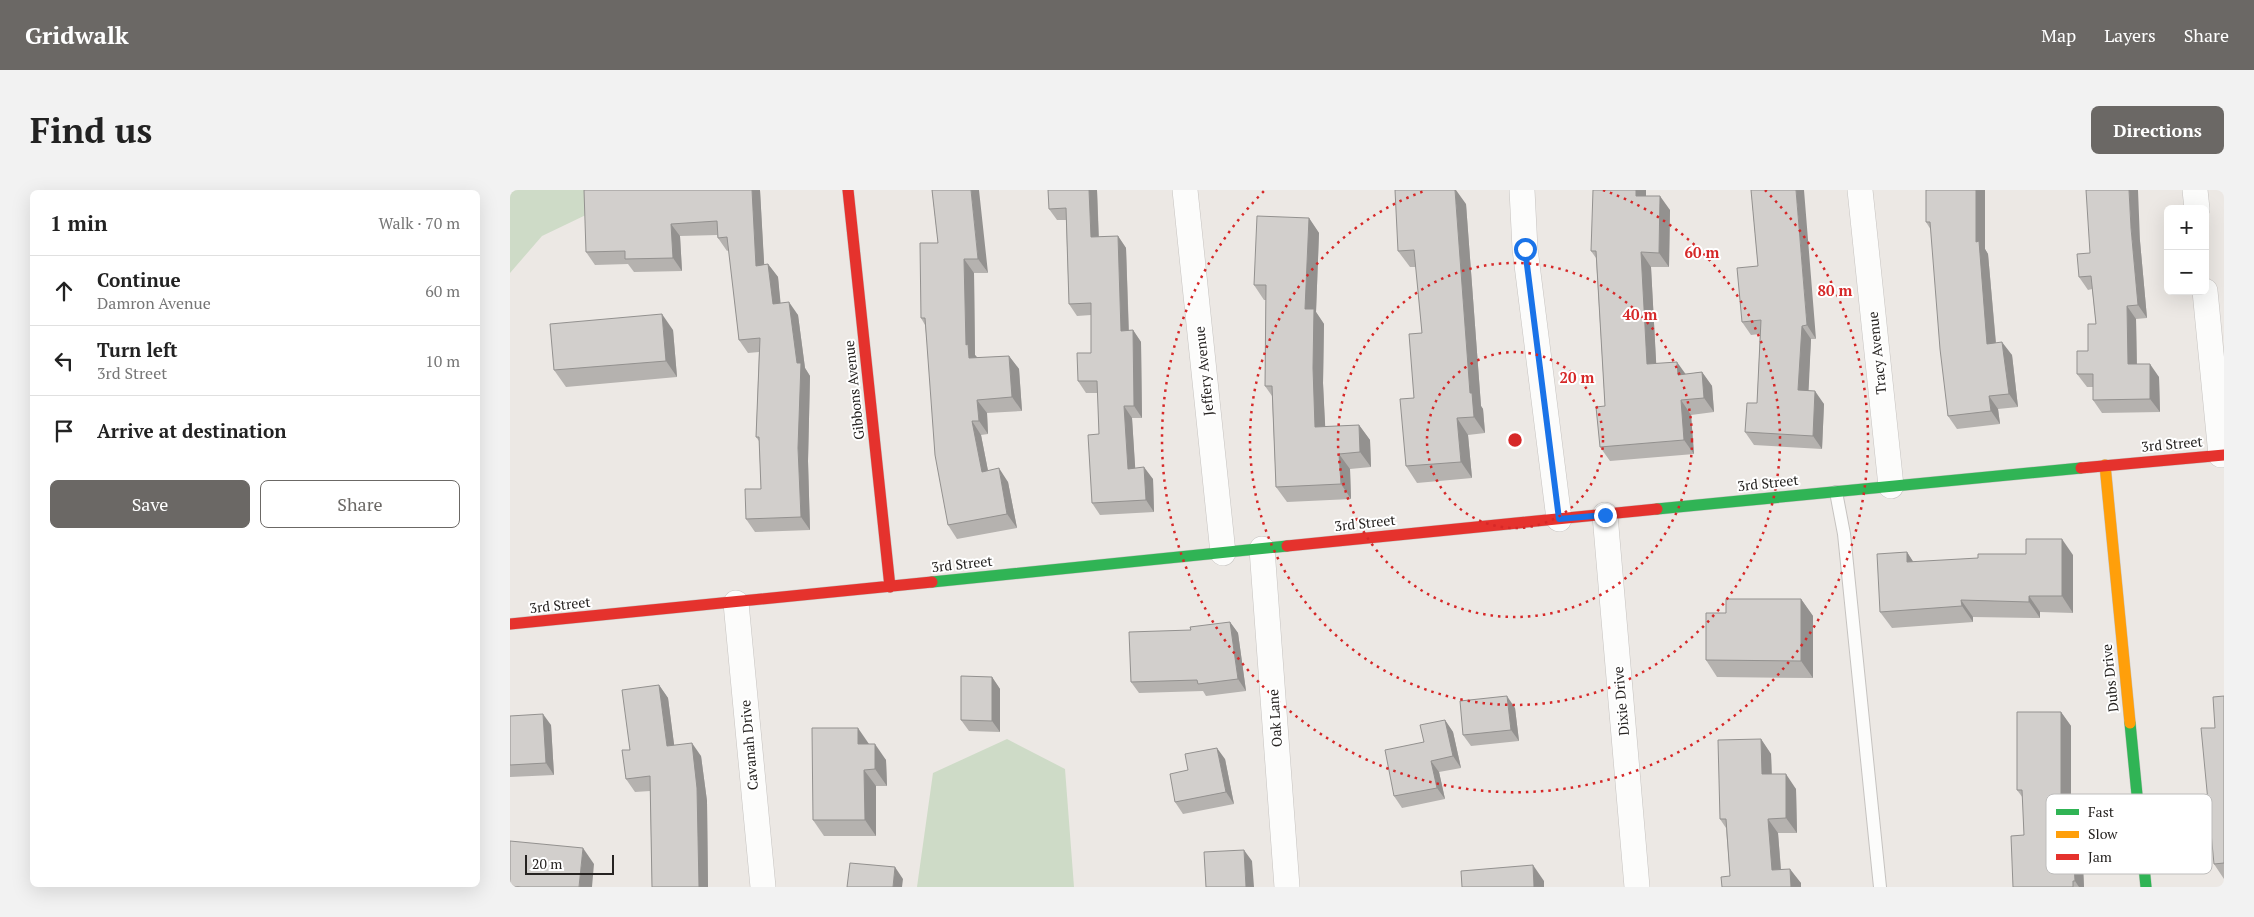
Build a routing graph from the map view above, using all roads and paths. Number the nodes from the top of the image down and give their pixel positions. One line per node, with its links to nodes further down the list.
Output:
1 (848, 190): 16 (street, Gibbons Avenue)
2 (1185, 190): 15 (street, Jeffery Avenue)
3 (1522, 190): 13 (street)
4 (1860, 190): 10 (street, Tracy Avenue)
5 (2195, 190): 6 (street)
6 (2197, 205)
7 (2205, 295): 8 (street)
8 (2222, 455): 9 (street, 3rd Street)
9 (2105, 465): 10 (street, 3rd Street); 19 (street, Dubs Drive)
10 (1891, 486): 11 (street, 3rd Street)
11 (1836, 492): 12 (street, 3rd Street); 24 (lane)
12 (1605, 515): 13 (street, 3rd Street); 23 (street, Dixie Drive)
13 (1559, 519): 14 (street, 3rd Street)
14 (1262, 549): 15 (street, 3rd Street); 22 (street, Oak Lane)
15 (1223, 553): 16 (street, 3rd Street)
16 (890, 587): 17 (street, 3rd Street)
17 (736, 603): 18 (street, 3rd Street); 21 (street, Cavanah Drive)
18 (510, 624)
19 (2137, 794)
20 (2145, 874): 25 (street, Dubs Drive)
21 (763, 887)
22 (1287, 887)
23 (1637, 887)
24 (1880, 887)
25 (2146, 887)

